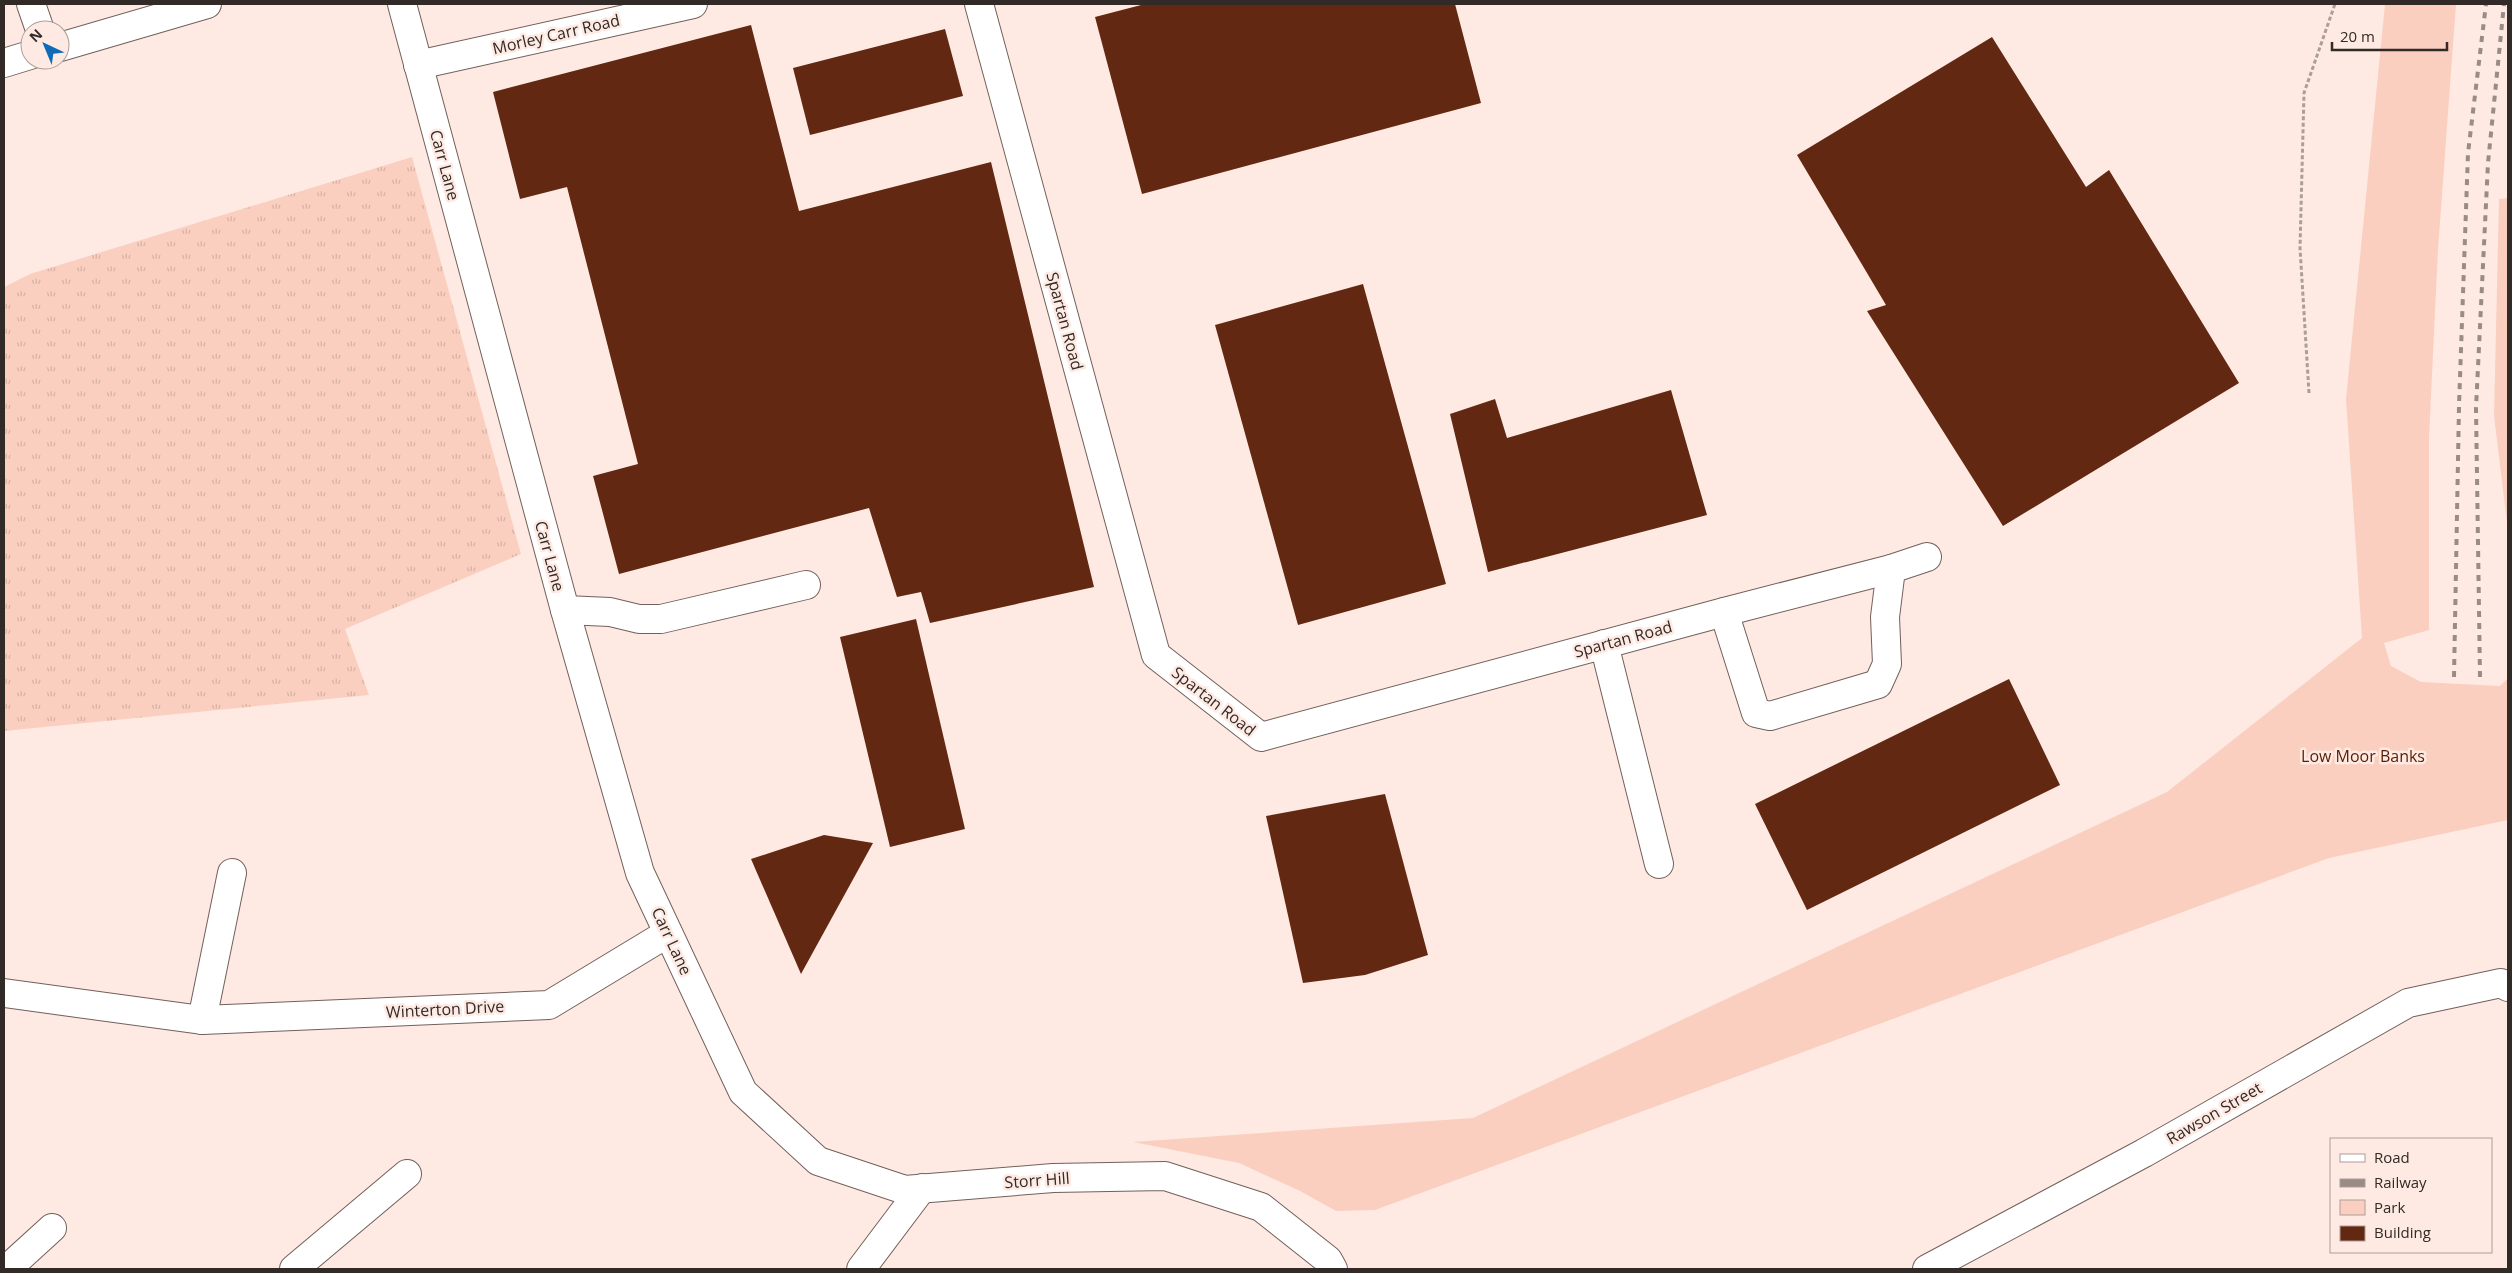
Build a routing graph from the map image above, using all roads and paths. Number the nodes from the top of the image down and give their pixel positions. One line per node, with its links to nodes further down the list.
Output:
1 (31, 4): 7 (street)
2 (206, 4): 8 (street)
3 (402, 4): 11 (street, Carr Lane)
4 (693, 4): 11 (street, Morley Carr Road)
5 (979, 4): 18 (street, Spartan Road)
6 (2335, 4): 12 (path)
7 (37, 20)
8 (70, 43)
9 (20, 58): 10 (street)
10 (4, 63)
11 (418, 65): 16 (street, Carr Lane)
12 (2309, 393)
13 (1927, 557): 14 (street, Spartan Road)
14 (1891, 569): 17 (street, Spartan Road); 17 (street)
15 (806, 585): 16 (street)
16 (565, 610): 21 (street, Carr Lane)
17 (1724, 612): 18 (street, Spartan Road)
18 (1604, 644): 19 (street)
19 (1659, 864)
20 (232, 873): 24 (street)
21 (668, 933): 24 (street, Winterton Drive); 25 (street, Carr Lane)
22 (2508, 987): 33 (street, Rawson Street)
23 (4, 993): 24 (street, Winterton Drive)
24 (202, 1020)
25 (743, 1092): 27 (street, Storr Hill)
26 (407, 1174): 30 (street)
27 (922, 1188): 31 (street); 32 (street, Storr Hill)
28 (52, 1228): 29 (street)
29 (7, 1269)
30 (294, 1269)
31 (861, 1269)
32 (1333, 1269)
33 (1927, 1269)

